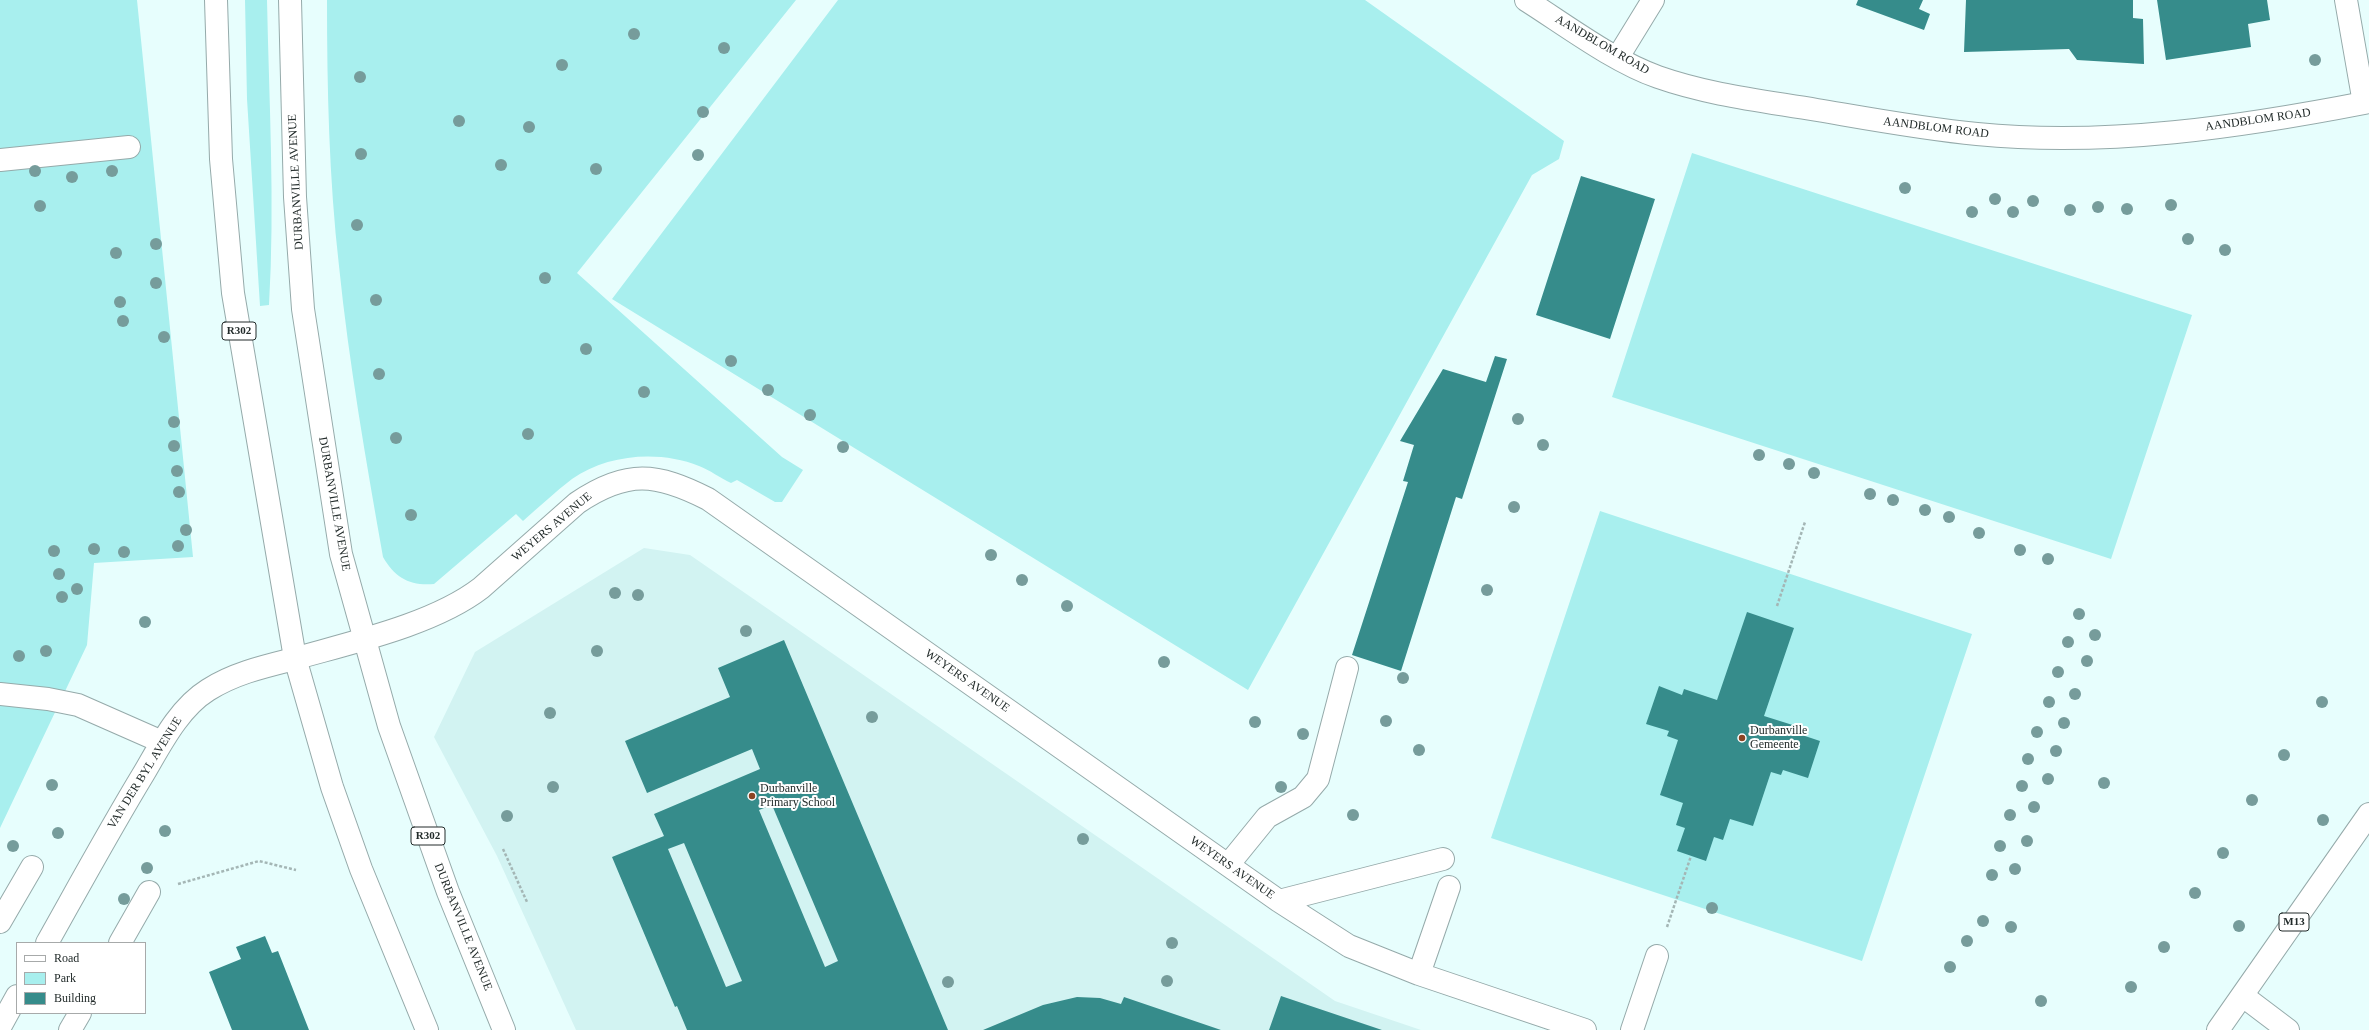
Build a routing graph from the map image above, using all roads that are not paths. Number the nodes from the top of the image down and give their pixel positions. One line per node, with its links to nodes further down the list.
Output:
1 (216, 0): 11 (street, R302)
2 (290, 0): 10 (street, DURBANVILLE AVENUE / R302)
3 (1526, 0): 6 (street, AANDBLOM ROAD)
4 (1653, 0): 6 (street)
5 (2346, 0): 7 (street)
6 (1618, 57): 7 (street, AANDBLOM ROAD)
7 (2366, 103)
8 (129, 147): 9 (street)
9 (0, 160)
10 (363, 638): 11 (street, VAN DER BYL AVENUE); 17 (street, WEYERS AVENUE); 33 (street, DURBANVILLE AVENUE / R302)
11 (295, 658): 14 (street, VAN DER BYL AVENUE); 32 (street, R302)
12 (1347, 668): 17 (street)
13 (0, 694): 14 (street)
14 (162, 742): 23 (street, VAN DER BYL AVENUE)
15 (2369, 814): 27 (street, M13)
16 (1443, 859): 21 (street)
17 (1228, 865): 21 (street, WEYERS AVENUE)
18 (32, 867): 22 (street)
19 (1448, 887): 26 (street)
20 (149, 892): 24 (street)
21 (1279, 901): 26 (street, WEYERS AVENUE)
22 (0, 922)
23 (48, 942)
24 (121, 942)
25 (1657, 956): 35 (street)
26 (1419, 974): 34 (street, WEYERS AVENUE)
27 (2243, 996): 36 (street, M13); 37 (street)
28 (16, 998): 30 (street)
29 (79, 1014): 31 (street)
30 (0, 1027)
31 (70, 1030)
32 (427, 1030)
33 (504, 1030)
34 (1585, 1030)
35 (1632, 1030)
36 (2218, 1030)
37 (2288, 1030)

